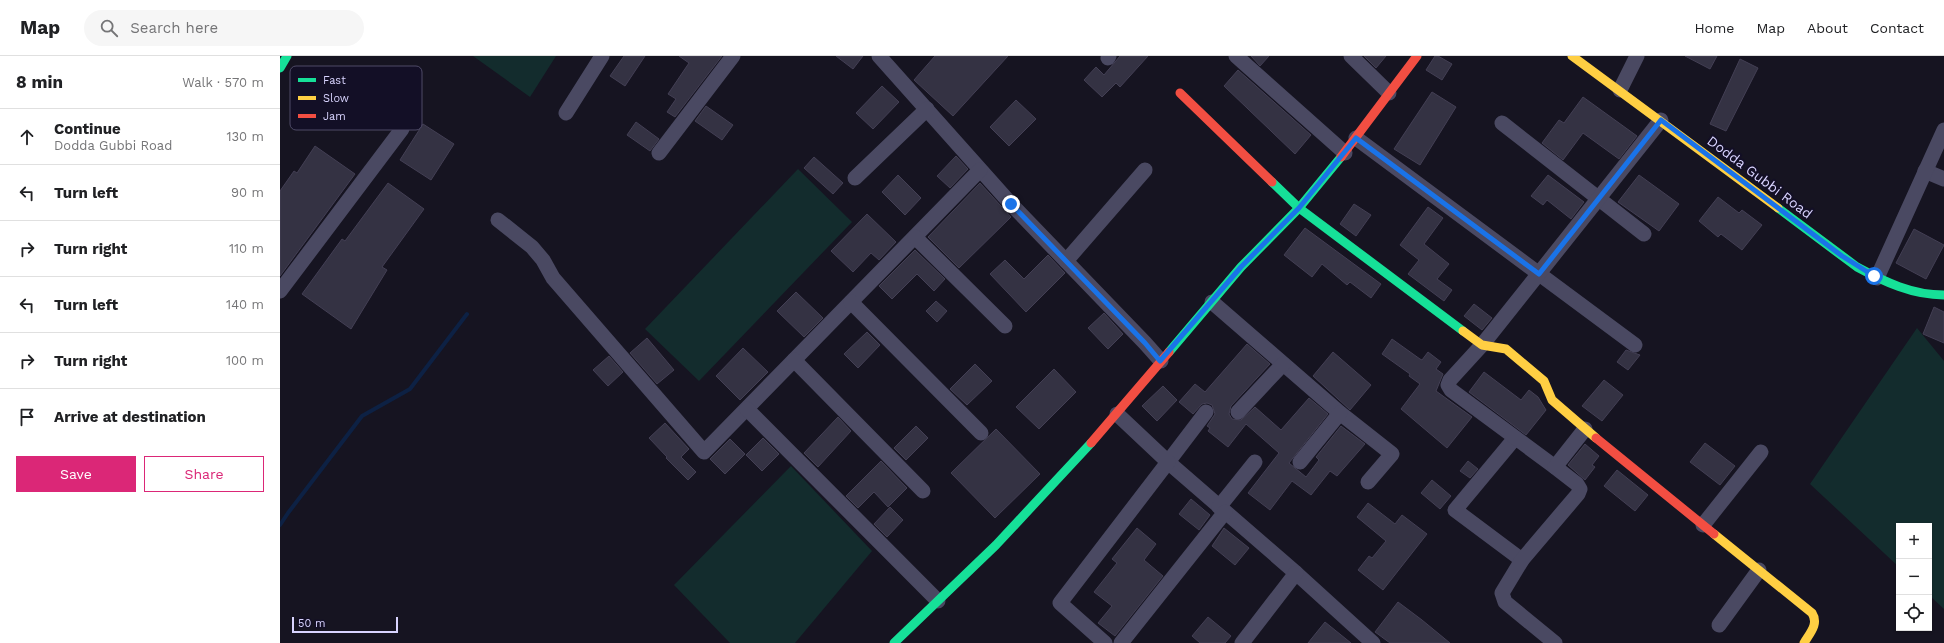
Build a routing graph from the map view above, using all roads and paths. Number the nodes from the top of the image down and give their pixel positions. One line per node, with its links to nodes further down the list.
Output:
1 (287, 56): 10 (street)
2 (602, 56): 15 (street)
3 (733, 56): 21 (street)
4 (879, 56): 14 (street)
5 (1236, 56): 22 (street)
6 (1351, 56): 12 (street)
7 (1417, 56): 12 (street)
8 (1572, 56): 11 (street, Dodda Gubbi Road)
9 (1637, 56): 11 (street)
10 (280, 68)
11 (1620, 90): 16 (street, Dodda Gubbi Road)
12 (1389, 92): 20 (street)
13 (1180, 93): 29 (street)
14 (927, 109): 23 (street); 26 (street)
15 (566, 113)
16 (1661, 120): 28 (street); 35 (street, Dodda Gubbi Road)
17 (1502, 123): 28 (street)
18 (401, 130): 36 (street)
19 (1944, 130): 25 (street)
20 (1356, 138): 22 (street); 34 (street)
21 (659, 153)
22 (1345, 153): 29 (street)
23 (980, 170): 32 (street); 33 (street)
24 (1145, 170): 33 (street)
25 (1925, 172): 27 (street); 35 (street)
26 (855, 178)
27 (1944, 179)
28 (1599, 199): 31 (street); 34 (street)
29 (1299, 208): 39 (street); 41 (street)
30 (498, 220): 46 (street)
31 (1644, 234)
32 (915, 237): 38 (street); 40 (street)
33 (1066, 261): 44 (street)
34 (1539, 274): 41 (street); 42 (street)
35 (1877, 278): 37 (street, Dodda Gubbi Road)
36 (280, 291)
37 (1944, 295)
38 (851, 302): 43 (street); 52 (street)
39 (1212, 302): 44 (street); 45 (street)
40 (1005, 326)
41 (1482, 345): 51 (street); 53 (street)
42 (1635, 345)
43 (794, 360): 46 (street); 60 (street)
44 (1160, 361): 50 (street)
45 (1283, 364): 48 (street); 49 (street)
46 (746, 409): 66 (street)
47 (1206, 412): 55 (street)
48 (1238, 412)
49 (1340, 413): 57 (street); 59 (street)
50 (1117, 414): 55 (street); 66 (street)
51 (1586, 429): 58 (street); 62 (street)
52 (981, 433)
53 (1515, 438): 58 (street); 63 (street)
54 (1761, 452): 62 (street)
55 (1168, 462): 61 (street); 70 (street)
56 (1255, 462): 61 (street)
57 (1300, 462)
58 (1555, 467): 63 (street)
59 (1368, 482)
60 (923, 491)
61 (1222, 509): 65 (street); 71 (street)
62 (1703, 525): 64 (street)
63 (1522, 560): 73 (street)
64 (1760, 570): 67 (street); 74 (street)
65 (1296, 573): 68 (street); 72 (street)
66 (938, 601): 69 (street)
67 (1719, 625)
68 (1370, 642)
69 (894, 643)
70 (1105, 643)
71 (1121, 643)
72 (1242, 643)
73 (1555, 643)
74 (1804, 643)

